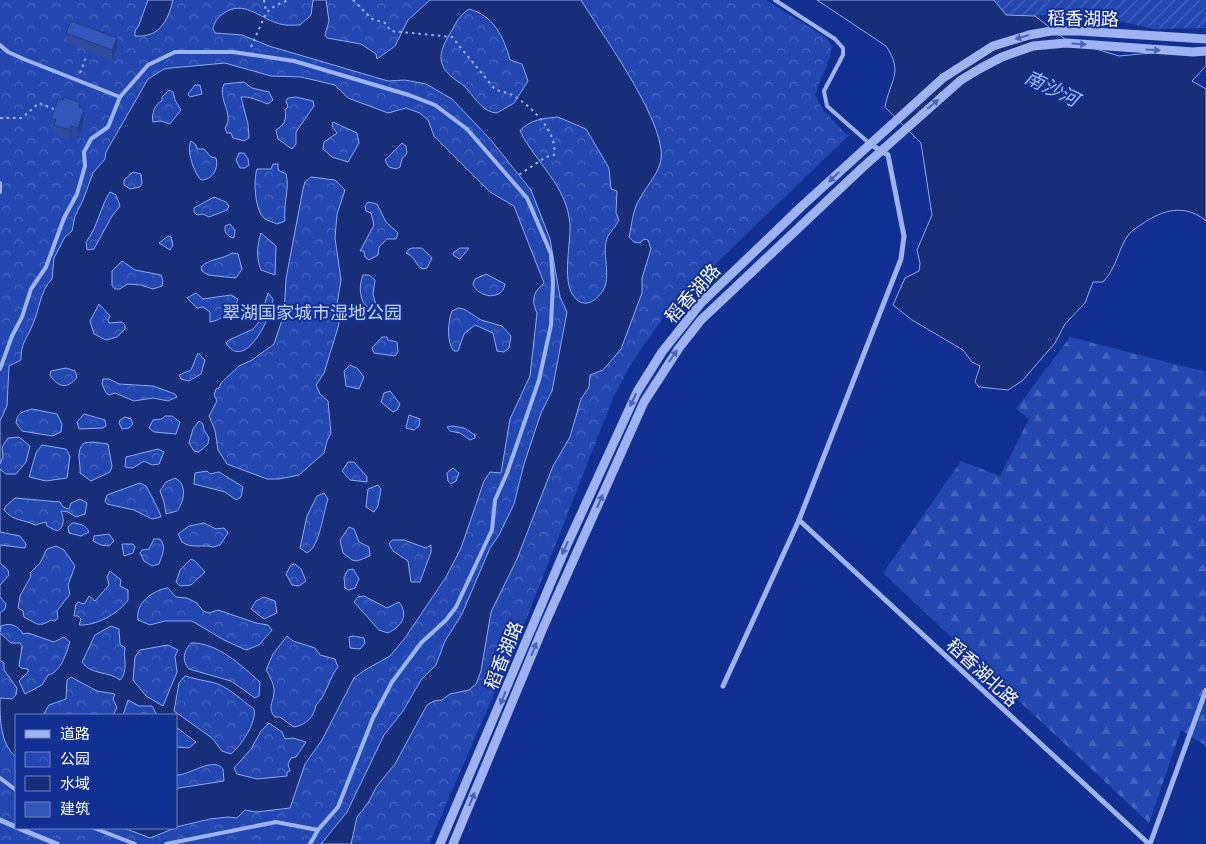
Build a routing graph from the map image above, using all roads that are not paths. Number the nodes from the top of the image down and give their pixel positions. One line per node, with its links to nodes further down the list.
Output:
1 (775, 0): 8 (lane)
2 (1206, 39): 8 (street, 稻香湖路, one-way to 8)
3 (0, 45): 6 (lane)
4 (0, 50): 6 (lane)
5 (1206, 51): 9 (street, 稻香湖路, one-way to 5)
6 (8, 52): 7 (lane)
7 (120, 97): 12 (lane); 22 (lane)
8 (870, 143): 9 (street); 27 (street, 稻香湖路, one-way to 27)
9 (881, 150): 13 (street); 28 (street, 稻香湖路, one-way to 9)
10 (0, 183): 11 (lane)
11 (0, 192)
12 (0, 369)
13 (799, 520): 14 (street); 29 (street, 稻香湖北路)
14 (723, 686)
15 (1206, 690): 29 (street)
16 (0, 778): 17 (lane)
17 (15, 789)
18 (0, 820): 19 (street)
19 (15, 826)
20 (22, 829): 23 (street)
21 (97, 829): 24 (lane)
22 (318, 830): 25 (lane); 26 (lane)
23 (57, 844)
24 (135, 844)
25 (166, 844)
26 (310, 844)
27 (440, 844)
28 (453, 844)
29 (1149, 844)

